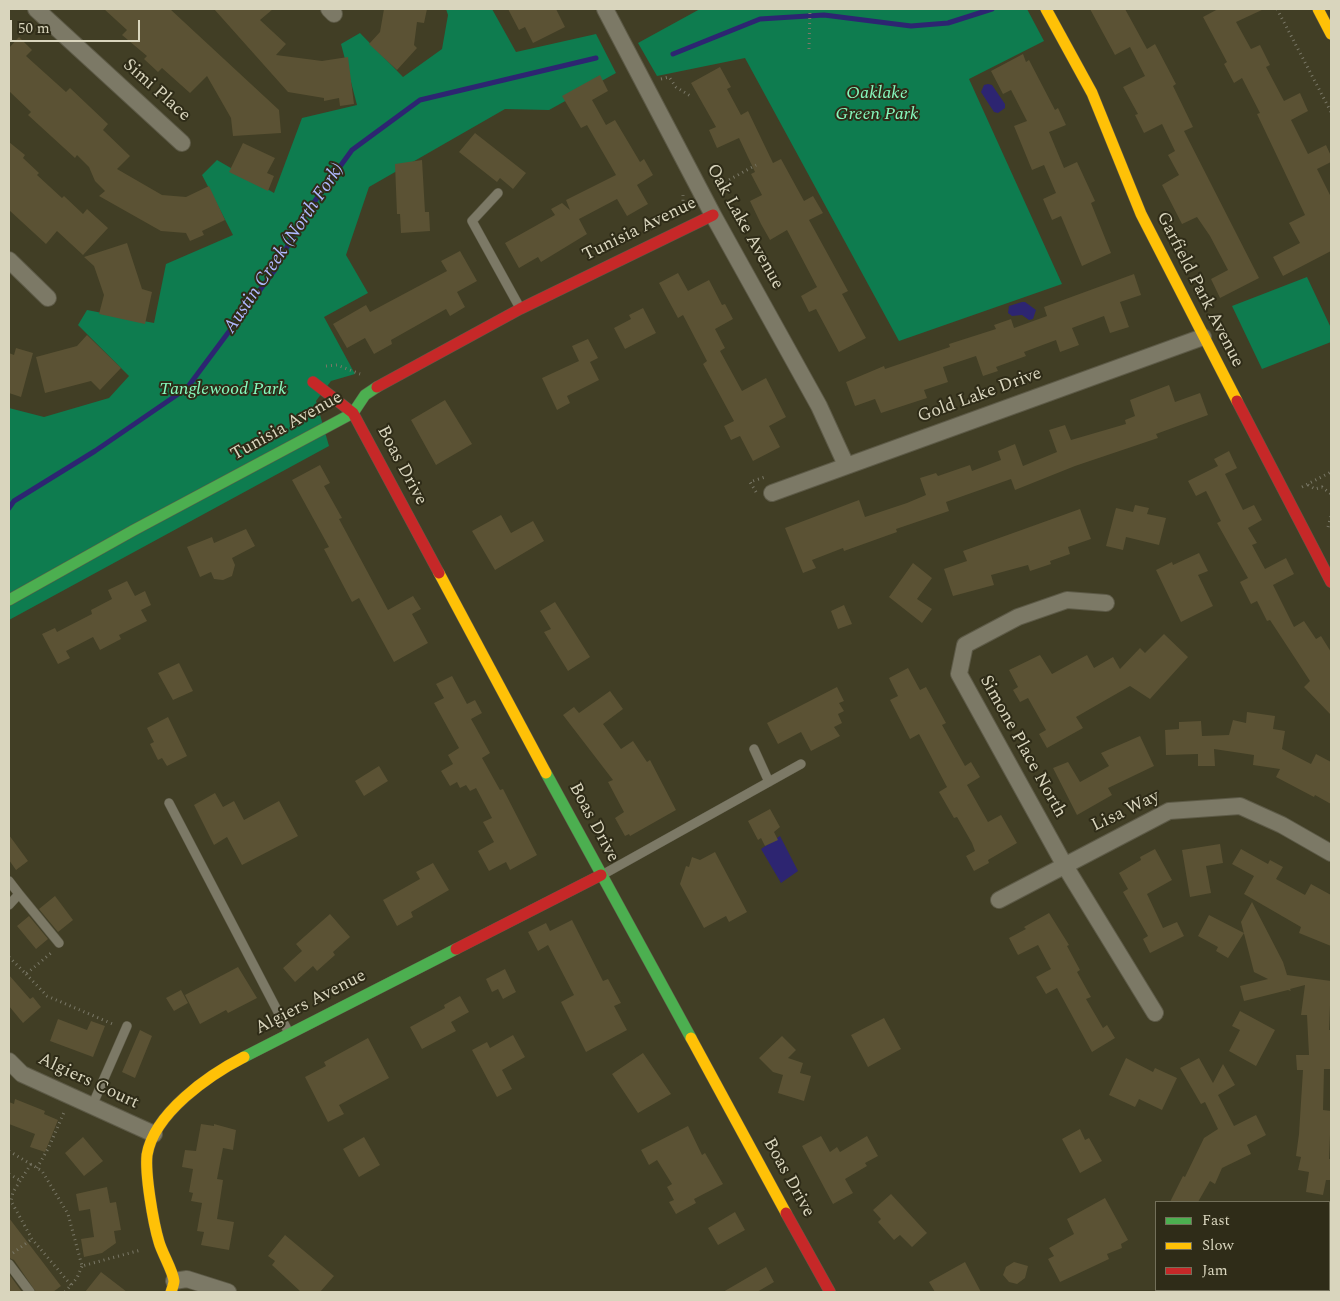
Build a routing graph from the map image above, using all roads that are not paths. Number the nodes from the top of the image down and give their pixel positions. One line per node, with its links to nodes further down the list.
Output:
1 (36, 9): 6 (street, Simi Place)
2 (605, 9): 8 (street, Oak Lake Avenue)
3 (1046, 9): 12 (street, Garfield Park Avenue)
4 (1318, 9): 5 (street)
5 (1331, 34)
6 (182, 143)
7 (498, 193): 11 (lane)
8 (713, 215): 11 (street, Tunisia Avenue); 15 (street, Oak Lake Avenue)
9 (9, 260): 10 (street)
10 (48, 298)
11 (520, 308): 14 (street, Tunisia Avenue)
12 (1203, 337): 15 (street, Gold Lake Drive); 18 (street, Garfield Park Avenue)
13 (313, 382): 14 (street, Boas Drive)
14 (353, 413): 20 (street, Tunisia Avenue); 28 (street, Boas Drive)
15 (846, 465): 16 (street, Gold Lake Drive)
16 (772, 493)
17 (1331, 554): 18 (lane)
18 (1319, 561): 19 (street, Garfield Park Avenue)
19 (1331, 582)
20 (9, 600)
21 (1106, 603): 27 (street, Simone Place North)
22 (754, 749): 24 (lane)
23 (801, 764): 24 (lane)
24 (769, 782): 28 (lane)
25 (169, 803): 36 (lane)
26 (1331, 854): 27 (street, Lisa Way)
27 (1065, 866): 31 (street, Lisa Way); 34 (street)
28 (601, 875): 36 (street, Algiers Avenue); 44 (street, Boas Drive)
29 (9, 881): 30 (lane)
30 (19, 894): 32 (lane); 33 (lane)
31 (999, 900)
32 (9, 905)
33 (59, 943)
34 (1155, 1013)
35 (126, 1028): 38 (lane)
36 (290, 1033): 39 (street, Algiers Avenue)
37 (9, 1061): 38 (street, Algiers Court)
38 (92, 1106): 39 (street, Algiers Court)
39 (154, 1134): 41 (street, Algiers Avenue)
40 (9, 1264): 42 (lane)
41 (173, 1287): 43 (street)
42 (30, 1292)
43 (228, 1292)
44 (830, 1292)

